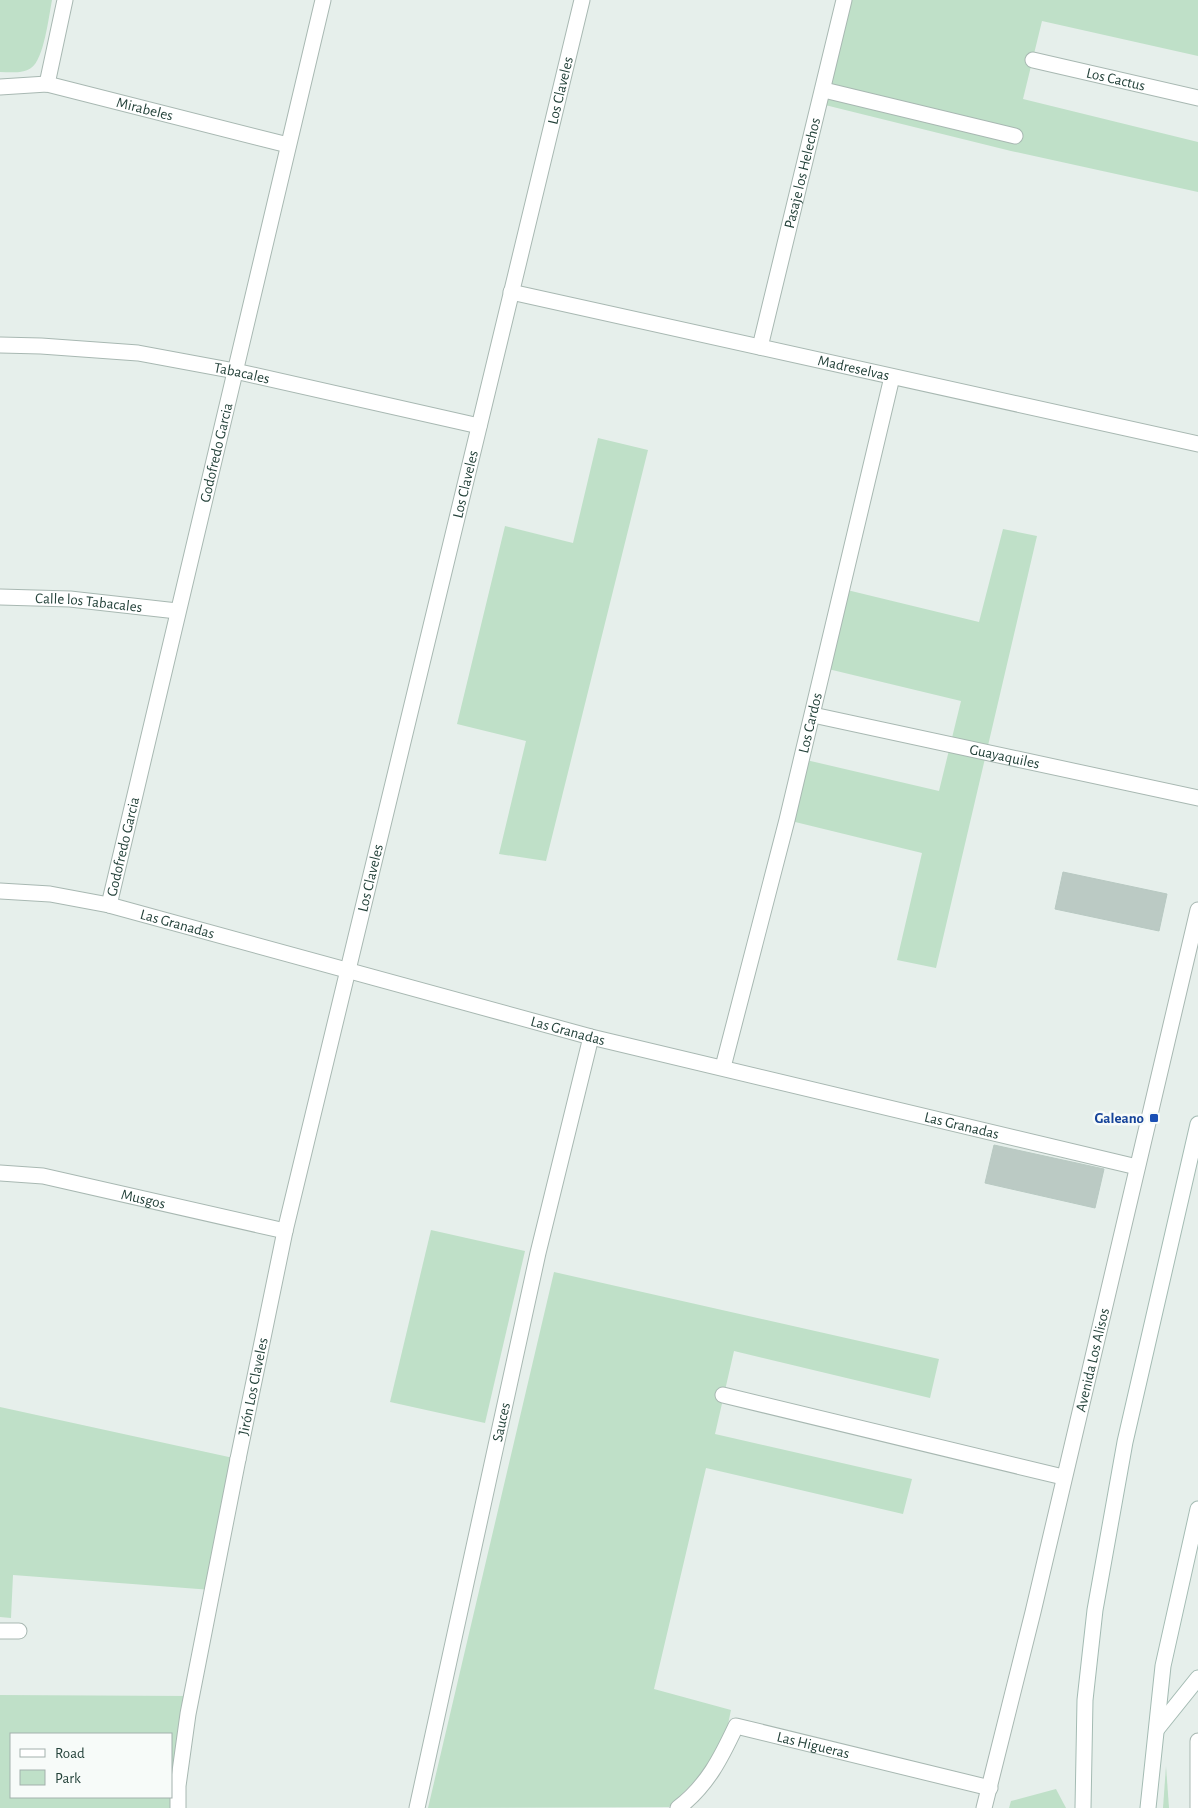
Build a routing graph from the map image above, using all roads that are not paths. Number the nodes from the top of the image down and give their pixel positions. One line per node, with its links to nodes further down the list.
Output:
1 (65, 0): 6 (street)
2 (323, 0): 11 (street, Godofredo Garcia)
3 (582, 0): 12 (street, Los Claveles)
4 (844, 0): 8 (street, Pasaje los Helechos)
5 (1033, 60): 9 (street, Los Cactus)
6 (47, 84): 7 (street, Mirabeles); 11 (street, Mirabeles)
7 (0, 87)
8 (824, 90): 10 (street); 14 (street, Pasaje los Helechos)
9 (1198, 98)
10 (1015, 136)
11 (288, 145): 15 (street, Godofredo Garcia)
12 (511, 292): 14 (street, Madreselvas); 17 (street, Los Claveles)
13 (0, 345): 15 (street, Tabacales)
14 (760, 347): 16 (street, Madreselvas)
15 (235, 371): 17 (street, Tabacales); 20 (street, Godofredo Garcia)
16 (892, 377): 18 (street, Madreselvas); 21 (street, Los Cardos)
17 (479, 426): 27 (street, Los Claveles)
18 (1198, 444)
19 (0, 598): 20 (street, Calle los Tabacales)
20 (177, 611): 24 (street, Godofredo Garcia)
21 (812, 715): 22 (street, Guayaquiles); 29 (street, Los Cardos)
22 (1198, 798)
23 (0, 891): 24 (street, Las Granadas)
24 (110, 905): 27 (street, Las Granadas)
25 (1198, 910): 26 (street, Avenida Los Alisos)
26 (1196, 931): 31 (street, Avenida Los Alisos)
27 (349, 969): 28 (street, Las Granadas); 33 (street, Jirón Los Claveles)
28 (590, 1037): 29 (street, Las Granadas); 45 (street, Sauces)
29 (723, 1067): 31 (street, Las Granadas)
30 (1198, 1124): 48 (street)
31 (1138, 1167): 35 (street, Avenida Los Alisos)
32 (0, 1173): 33 (street, Musgos)
33 (285, 1232): 44 (street, Jirón Los Claveles)
34 (723, 1395): 35 (street)
35 (1063, 1477): 42 (street, Avenida Los Alisos)
36 (1198, 1509): 40 (street)
37 (0, 1631): 38 (street)
38 (19, 1631)
39 (1198, 1678): 40 (street)
40 (1157, 1729): 49 (street)
41 (1198, 1741): 43 (street)
42 (990, 1788): 46 (street, Las Higueras); 47 (street, Avenida Los Alisos)
43 (1197, 1807)
44 (178, 1808)
45 (417, 1808)
46 (678, 1808)
47 (984, 1808)
48 (1083, 1808)
49 (1148, 1808)

